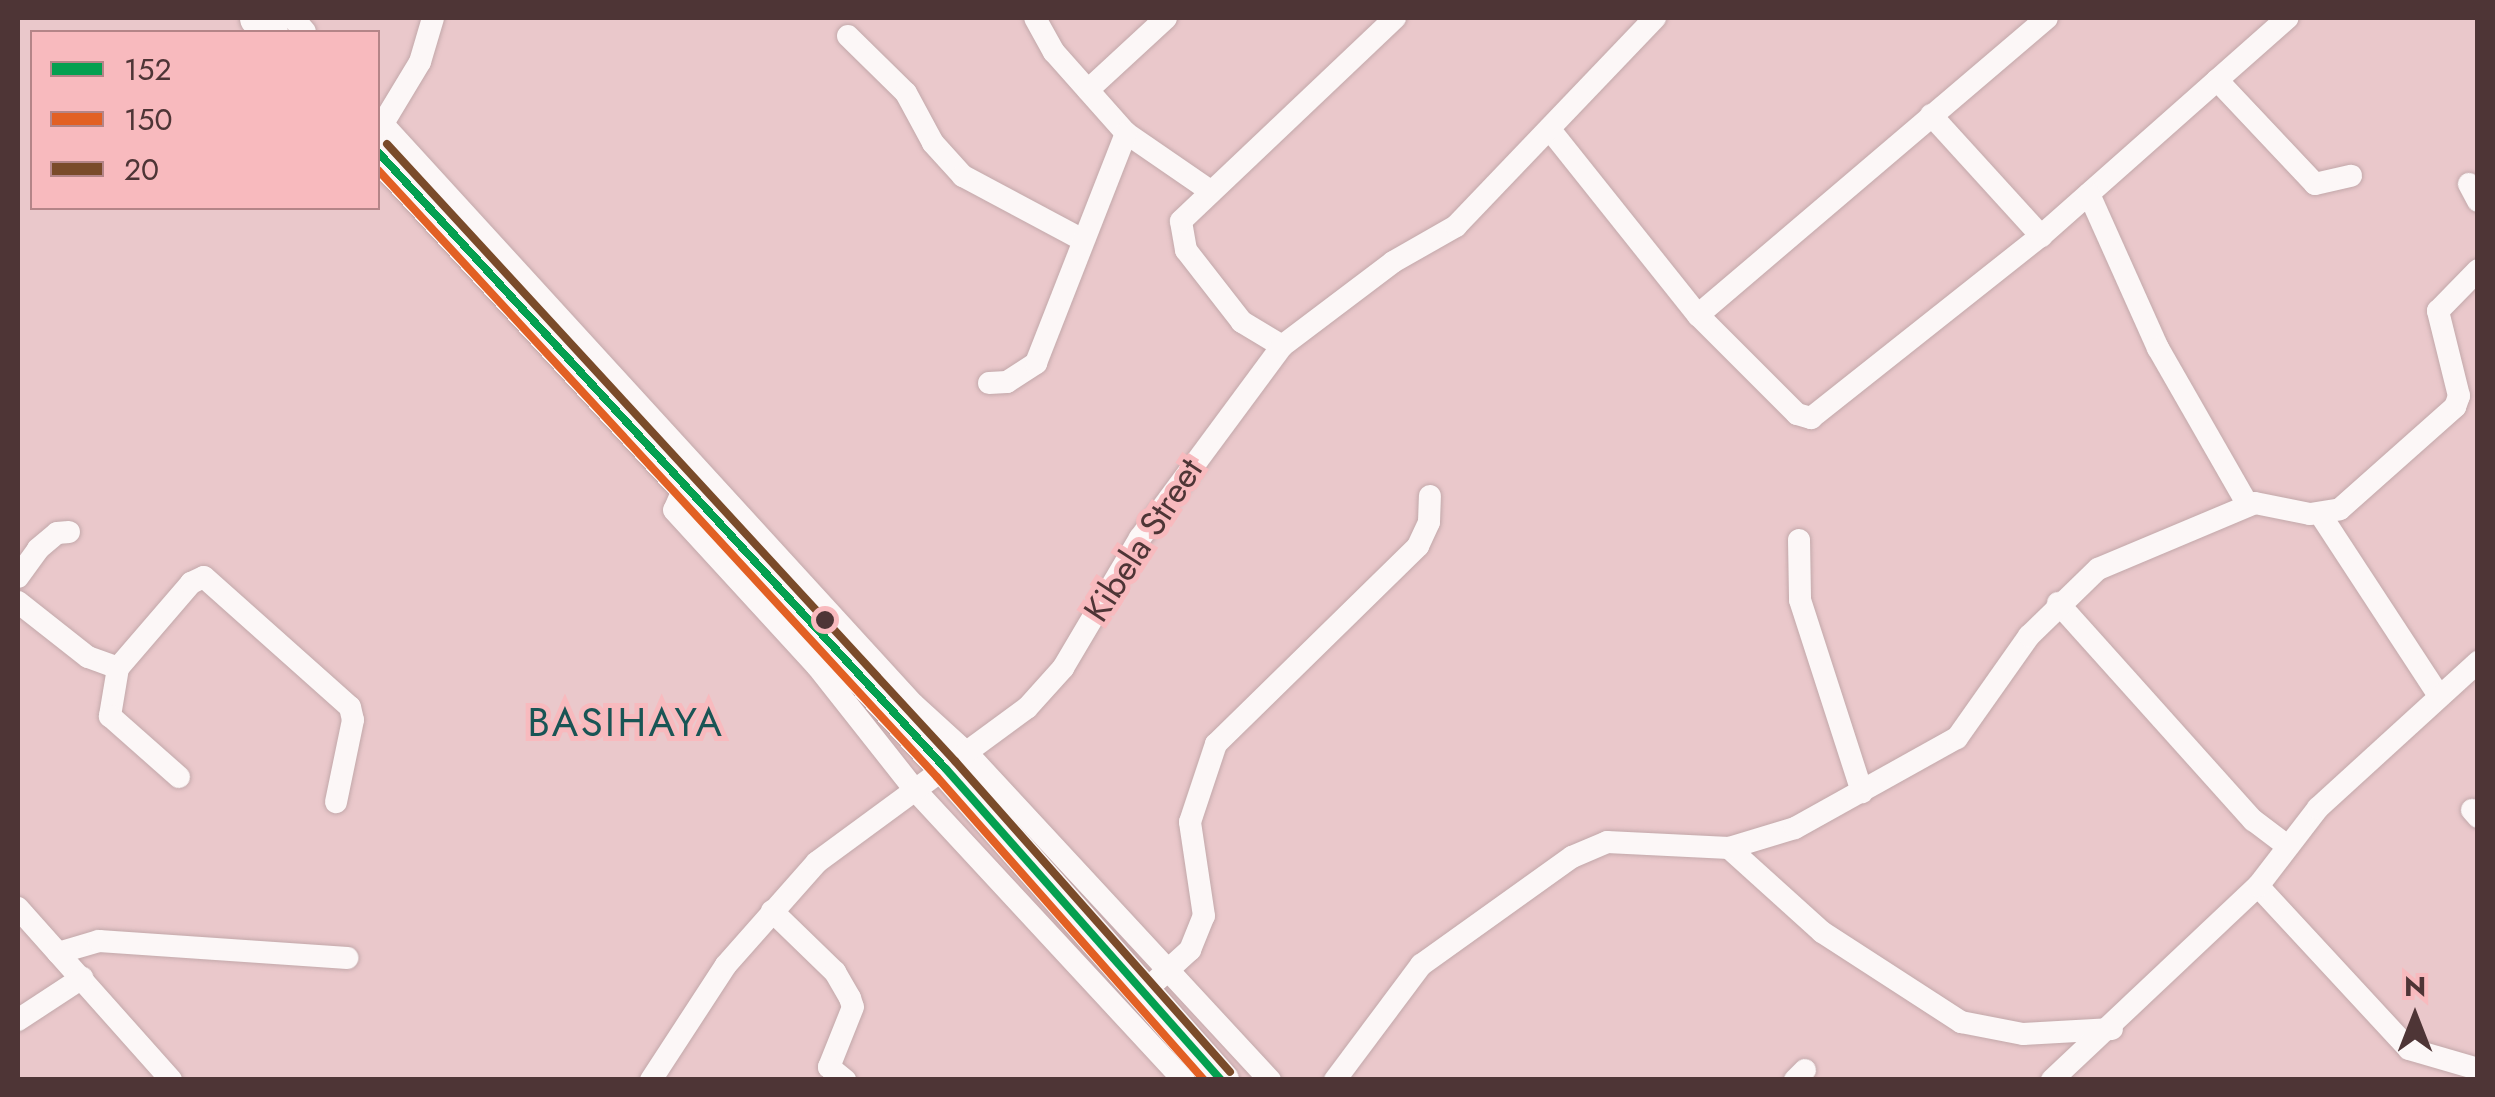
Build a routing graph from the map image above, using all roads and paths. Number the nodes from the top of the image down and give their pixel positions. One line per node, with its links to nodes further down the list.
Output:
1 (433, 18): 12 (street)
2 (1035, 18): 10 (street)
3 (1166, 18): 10 (street)
4 (2046, 18): 11 (street)
5 (2287, 18): 9 (street)
6 (1388, 20): 18 (street)
7 (1645, 21): 13 (street, Kibela Street)
8 (848, 36): 21 (street)
9 (2217, 80): 17 (street); 19 (street)
10 (1088, 90): 16 (street)
11 (1930, 114): 20 (street); 23 (street)
12 (380, 130)
13 (1551, 131): 23 (street); 24 (street, Kibela Street)
14 (380, 133): 28 (highway)
15 (380, 133): 40 (street)
16 (1126, 133): 18 (street); 21 (street)
17 (2351, 176)
18 (1209, 190): 24 (street)
19 (2089, 194): 20 (street); 30 (street)
20 (2042, 236): 23 (street)
21 (1082, 240): 25 (street)
22 (2478, 270): 27 (street)
23 (1698, 315)
24 (1282, 346): 40 (street, Kibela Street)
25 (989, 383)
26 (2478, 393): 27 (street)
27 (2455, 407): 31 (street)
28 (684, 488): 40 (highway); 42 (street)
29 (1430, 496): 53 (street)
30 (2248, 504): 31 (street); 36 (street)
31 (2320, 514): 39 (street)
32 (70, 532): 34 (street)
33 (1799, 540): 43 (street)
34 (18, 577)
35 (18, 602): 38 (street)
36 (2058, 604): 43 (street); 45 (street)
37 (2478, 662): 39 (street)
38 (118, 668): 41 (street); 44 (street)
39 (2439, 696): 45 (street)
40 (956, 761): 42 (street, Kibela Street); 53 (highway)
41 (179, 777)
42 (915, 790): 49 (street, Kibela Street); 60 (street)
43 (1862, 792): 46 (street)
44 (336, 802)
45 (2286, 845): 47 (street)
46 (1729, 848): 55 (street); 63 (street)
47 (2258, 886): 55 (street); 56 (street)
48 (18, 908): 50 (street)
49 (772, 910): 58 (street, Kibela Street); 59 (street)
50 (58, 953): 51 (street); 52 (street)
51 (347, 958)
52 (82, 978): 54 (street); 57 (street)
53 (1154, 983): 61 (highway); 62 (street)
54 (18, 1020)
55 (2112, 1028): 64 (street)
56 (2478, 1070)
57 (171, 1080)
58 (651, 1080)
59 (846, 1080)
60 (1184, 1080)
61 (1221, 1080)
62 (1270, 1080)
63 (1334, 1080)
64 (2052, 1080)

